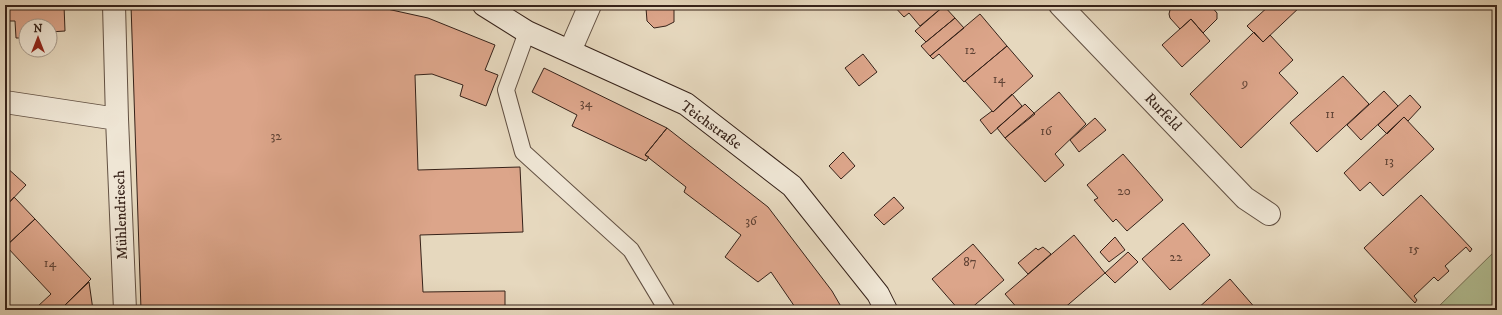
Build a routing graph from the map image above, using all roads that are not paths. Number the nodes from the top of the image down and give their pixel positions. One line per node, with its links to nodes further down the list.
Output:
1 (114, 5): 8 (street, Mühlendriesch)
2 (484, 5): 5 (street, Teichstraße)
3 (590, 5): 6 (street)
4 (1060, 5): 9 (street, Rurfeld)
5 (527, 32): 6 (street, Teichstraße); 11 (lane)
6 (570, 52): 12 (street, Teichstraße)
7 (5, 102): 8 (street)
8 (117, 119): 10 (street, Mühlendriesch)
9 (1269, 214)
10 (125, 310)
11 (667, 310)
12 (886, 310)

